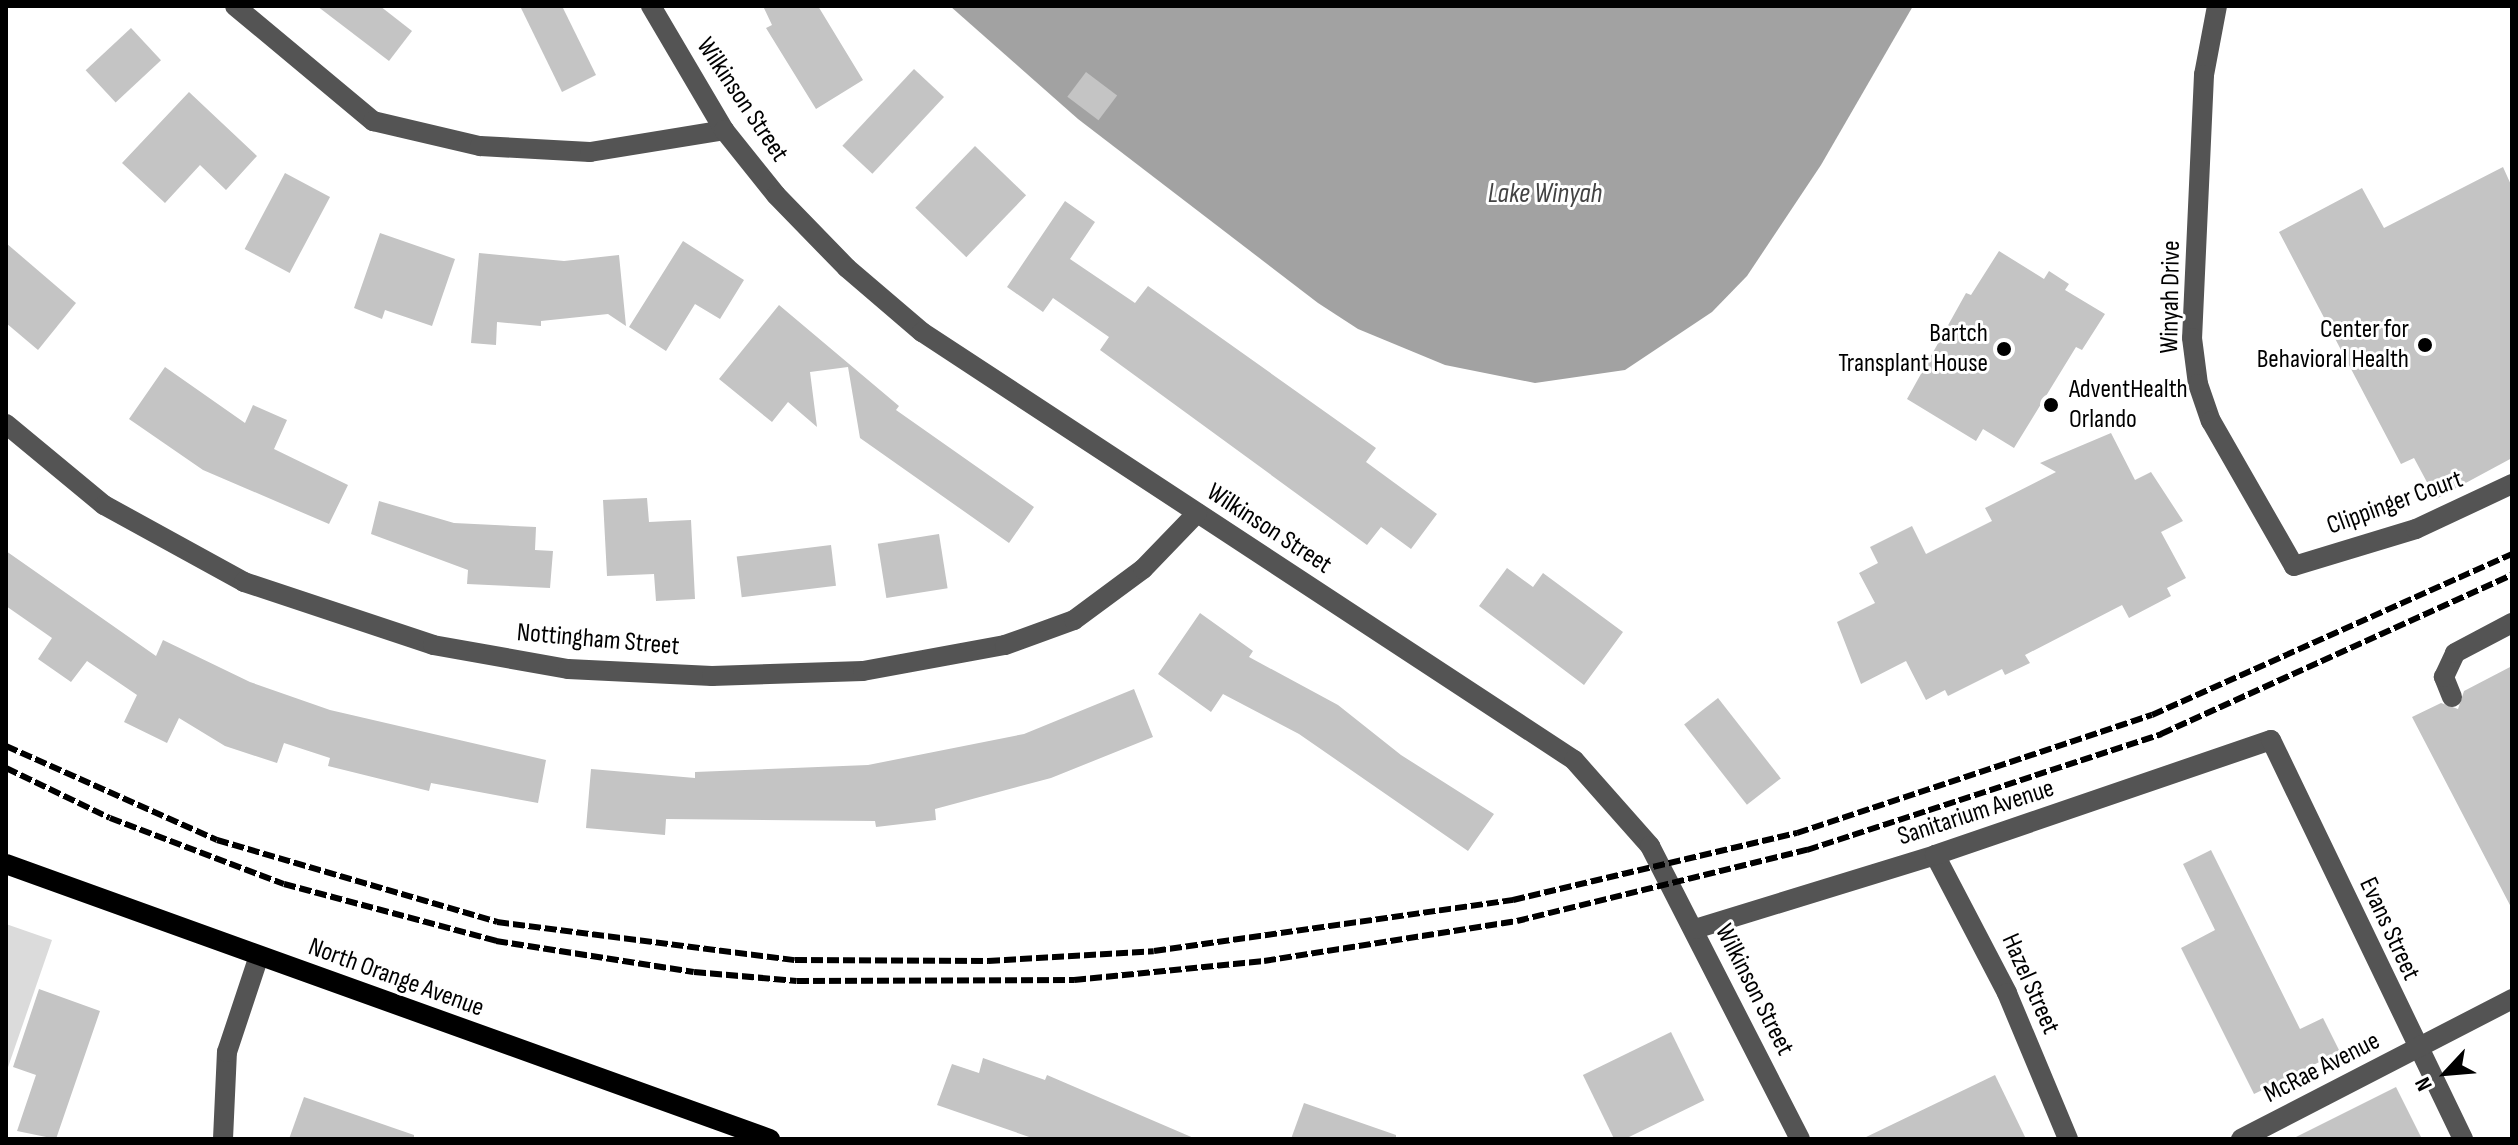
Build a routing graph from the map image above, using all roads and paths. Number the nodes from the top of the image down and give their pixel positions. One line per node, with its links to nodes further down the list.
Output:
1 (235, 6): 4 (street)
2 (651, 6): 4 (street, Wilkinson Street)
3 (2217, 6): 8 (street, Winyah Drive)
4 (724, 130): 7 (street, Wilkinson Street)
5 (6, 424): 7 (street, Nottingham Street)
6 (2512, 484): 8 (street, Clippinger Court)
7 (1197, 513): 14 (street, Wilkinson Street)
8 (2294, 566)
9 (2512, 623): 10 (street)
10 (2452, 697)
11 (2271, 740): 12 (street, Sanitarium Avenue); 17 (street, Evans Street)
12 (1935, 855): 14 (street, Sanitarium Avenue); 21 (street, Hazel Street)
13 (6, 864): 15 (main road, North Orange Avenue)
14 (1695, 929): 20 (street, Wilkinson Street)
15 (259, 956): 18 (street); 19 (main road, North Orange Avenue)
16 (2512, 999): 17 (street, McRae Avenue)
17 (2416, 1048): 22 (street, McRae Avenue); 23 (street, Evans Street)
18 (223, 1139)
19 (770, 1139)
20 (1800, 1139)
21 (2068, 1139)
22 (2241, 1139)
23 (2463, 1139)

